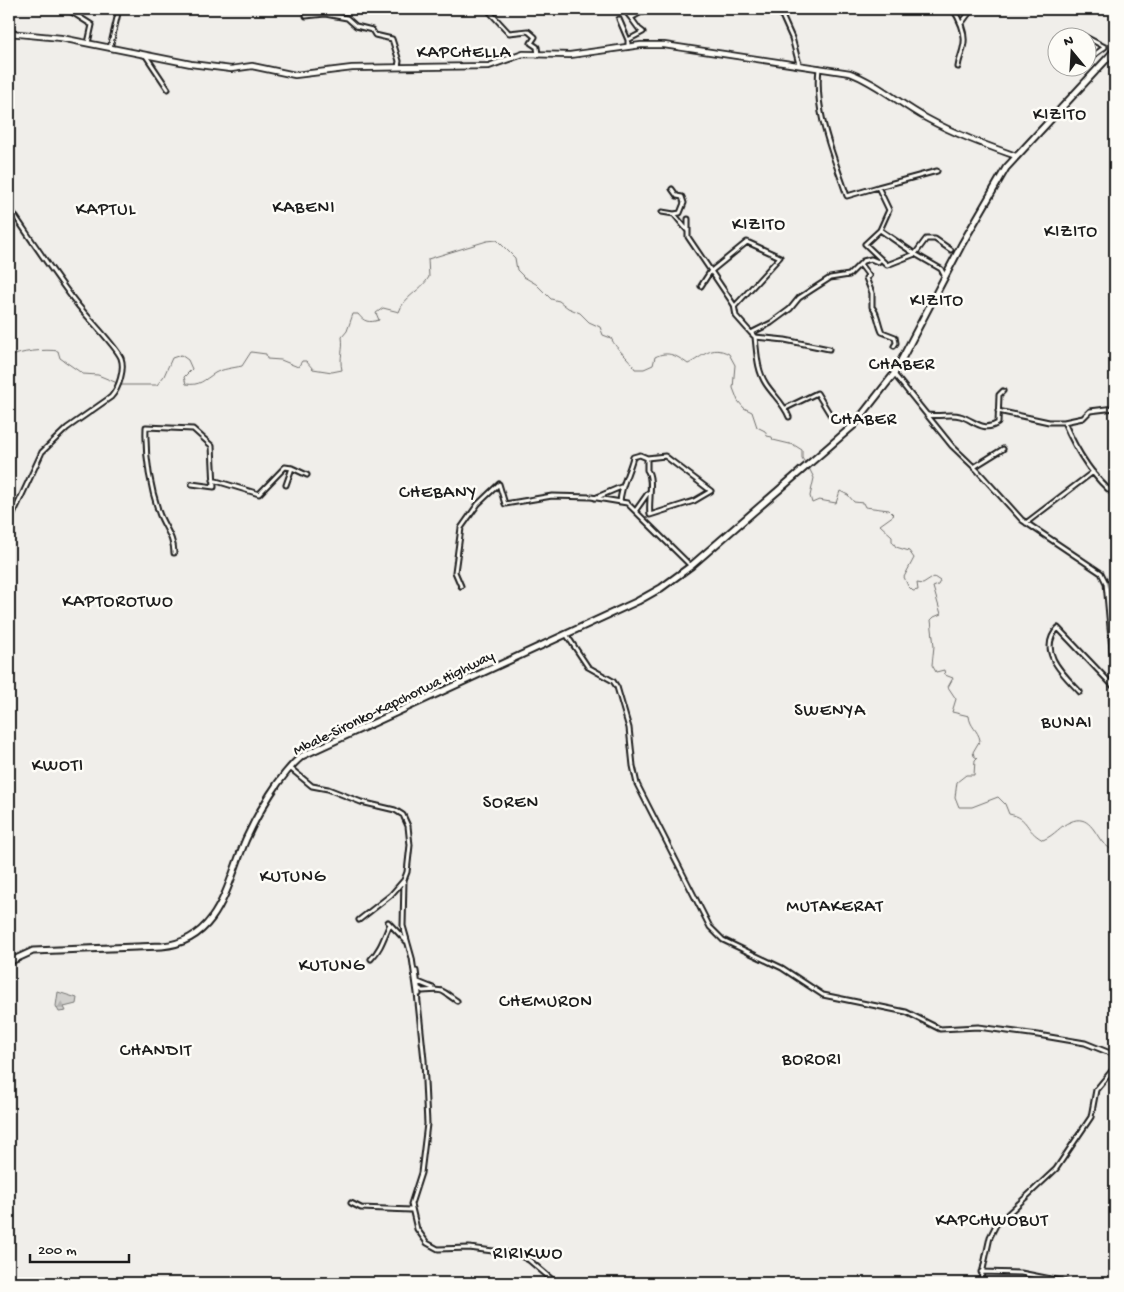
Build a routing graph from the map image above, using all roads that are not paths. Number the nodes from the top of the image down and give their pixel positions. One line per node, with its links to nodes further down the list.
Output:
1 (67, 9): 16 (street)
2 (119, 9): 18 (street)
3 (487, 9): 21 (street)
4 (624, 9): 11 (street)
5 (647, 9): 11 (street)
6 (778, 9): 23 (street)
7 (953, 9): 12 (street)
8 (972, 9): 12 (street)
9 (306, 16): 24 (street)
10 (619, 18): 14 (street)
11 (631, 18): 14 (street)
12 (961, 24): 26 (street)
13 (9, 33): 16 (street)
14 (628, 40): 17 (street)
15 (1096, 42): 20 (street)
16 (88, 43): 18 (street)
17 (628, 46): 21 (street); 23 (street)
18 (110, 48): 22 (street)
19 (1115, 50): 28 (main road, Mbale-Sironko-Kapchorwa Highway)
20 (1096, 54)
21 (538, 55): 24 (street)
22 (146, 56): 24 (street); 27 (street)
23 (799, 64): 25 (street)
24 (398, 67)
25 (819, 67): 28 (street); 30 (street)
26 (958, 67)
27 (168, 89)
28 (1016, 156): 43 (main road, Mbale-Sironko-Kapchorwa Highway)
29 (937, 171): 30 (street)
30 (878, 187): 36 (street)
31 (672, 188): 34 (street)
32 (9, 206): 76 (street)
33 (662, 212): 34 (street)
34 (674, 214): 37 (street)
35 (688, 219): 37 (street)
36 (880, 230): 39 (street); 40 (street)
37 (688, 231): 42 (street)
38 (951, 250): 39 (street)
39 (915, 254): 40 (street); 43 (street)
40 (881, 259): 41 (street)
41 (860, 264): 46 (street); 48 (street)
42 (710, 272): 44 (street); 45 (street); 45 (street)
43 (945, 278): 50 (main road, Mbale-Sironko-Kapchorwa Highway)
44 (701, 286)
45 (735, 306): 46 (street)
46 (751, 333): 47 (street)
47 (755, 337): 49 (street); 52 (street)
48 (894, 346)
49 (829, 349)
50 (894, 374): 55 (street); 79 (main road, Mbale-Sironko-Kapchorwa Highway)
51 (1003, 391): 54 (street)
52 (786, 408): 56 (street); 57 (street)
53 (1115, 408): 58 (street)
54 (998, 411): 55 (street); 58 (street)
55 (927, 415): 62 (street)
56 (831, 416)
57 (789, 417)
58 (1064, 422): 64 (street)
59 (1003, 449): 62 (street)
60 (1115, 455): 68 (street)
61 (647, 458): 70 (street); 71 (street); 71 (street)
62 (974, 467): 77 (street)
63 (292, 468): 65 (street); 66 (street); 69 (street)
64 (1093, 472): 72 (street); 77 (street)
65 (307, 475)
66 (213, 480): 67 (street); 78 (street)
67 (192, 484)
68 (1115, 484)
69 (286, 485)
70 (622, 487): 73 (street); 74 (street)
71 (649, 492): 75 (street)
72 (1115, 495)
73 (594, 498): 74 (street); 80 (street)
74 (620, 502): 75 (street)
75 (636, 510): 79 (street)
76 (9, 523)
77 (1026, 523): 82 (street)
78 (174, 553)
79 (691, 566): 81 (main road, Mbale-Sironko-Kapchorwa Highway)
80 (461, 586)
81 (566, 634): 86 (main road, Mbale-Sironko-Kapchorwa Highway); 97 (street)
82 (1115, 683)
83 (1115, 690): 84 (street); 85 (street)
84 (1080, 692)
85 (1115, 698)
86 (289, 768): 87 (street); 91 (main road, Mbale-Sironko-Kapchorwa Highway)
87 (404, 880): 88 (street); 89 (street)
88 (359, 920)
89 (408, 943): 90 (street); 92 (street); 96 (street)
90 (371, 959)
91 (9, 962)
92 (418, 982): 93 (street); 94 (street)
93 (418, 988): 94 (street); 96 (street)
94 (433, 988): 95 (street)
95 (457, 1001)
96 (419, 1012): 100 (street)
97 (1115, 1055)
98 (1115, 1067): 101 (street)
99 (351, 1203): 100 (street)
100 (412, 1210): 102 (street)
101 (981, 1272): 103 (street); 104 (street)
102 (556, 1283)
103 (980, 1283)
104 (1071, 1283)

